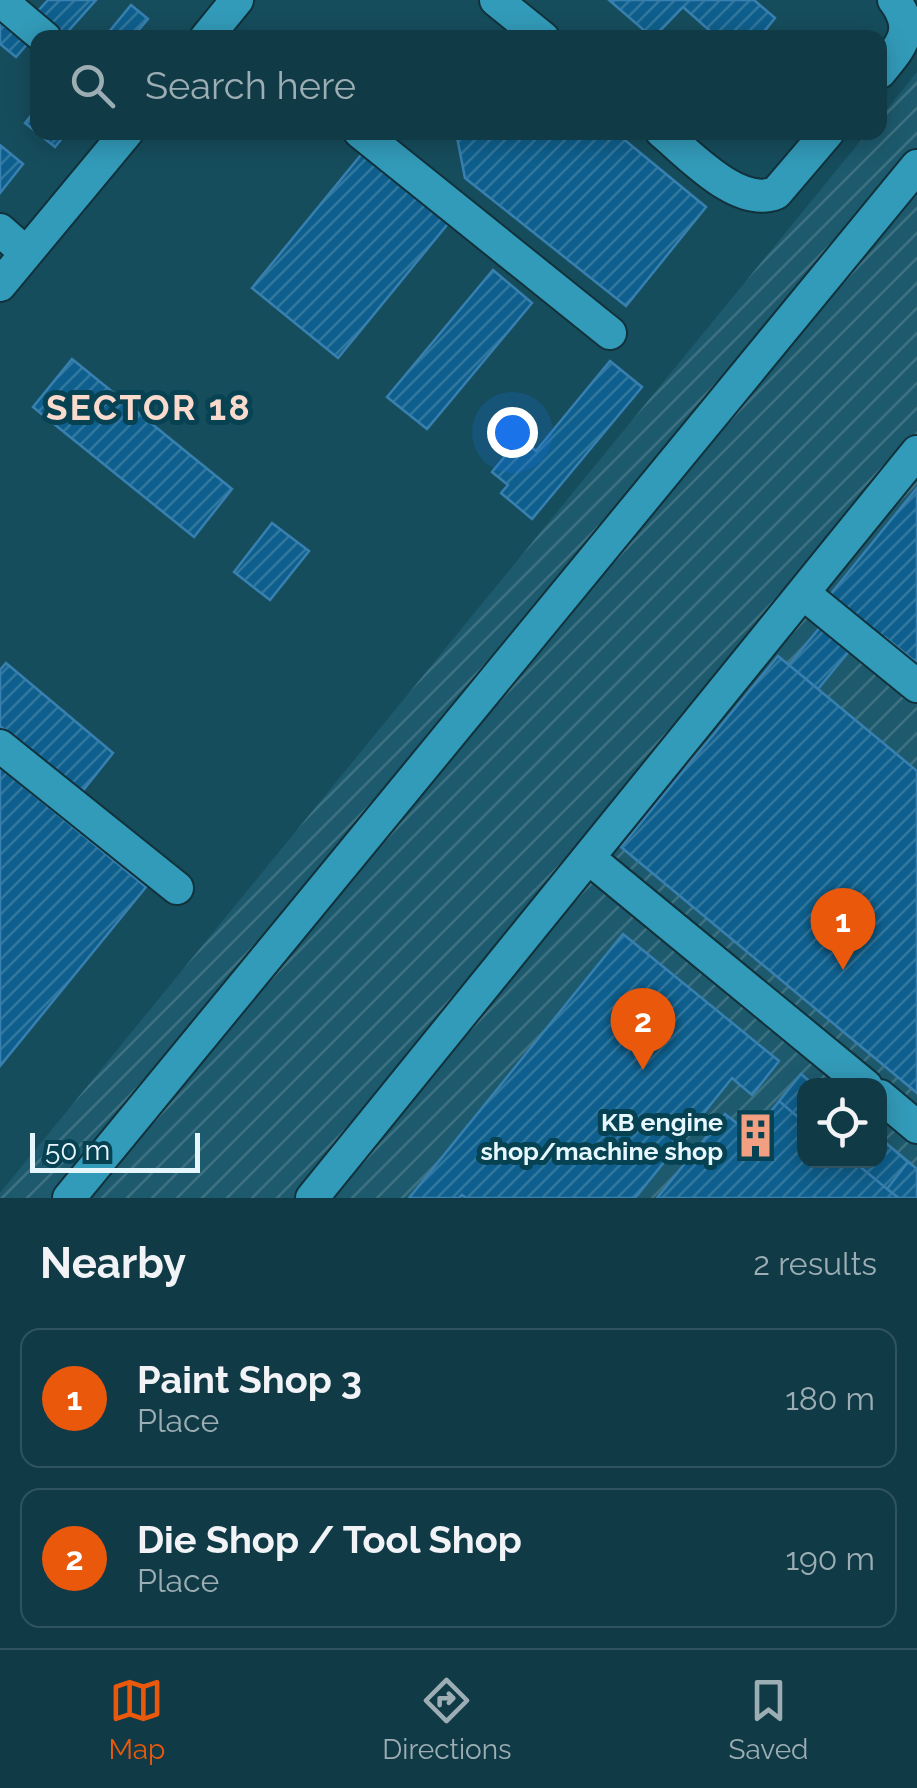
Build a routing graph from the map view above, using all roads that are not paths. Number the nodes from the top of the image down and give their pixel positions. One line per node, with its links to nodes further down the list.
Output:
1 (0, 0): 4 (street)
2 (496, 0): 5 (street)
3 (894, 0): 6 (street)
4 (36, 30)
5 (533, 30)
6 (887, 63)
7 (119, 140): 13 (street)
8 (370, 140): 15 (street)
9 (672, 140): 10 (street)
10 (821, 140)
11 (917, 166): 25 (street)
12 (0, 230): 13 (street)
13 (26, 254): 14 (street)
14 (0, 285)
15 (610, 334)
16 (917, 452): 17 (street)
17 (803, 593): 18 (street); 20 (street)
18 (917, 686)
19 (0, 746): 21 (street)
20 (590, 859): 22 (street); 26 (street)
21 (177, 888)
22 (856, 1078)
23 (887, 1102): 24 (street)
24 (917, 1127)
25 (69, 1198)
26 (312, 1198)

